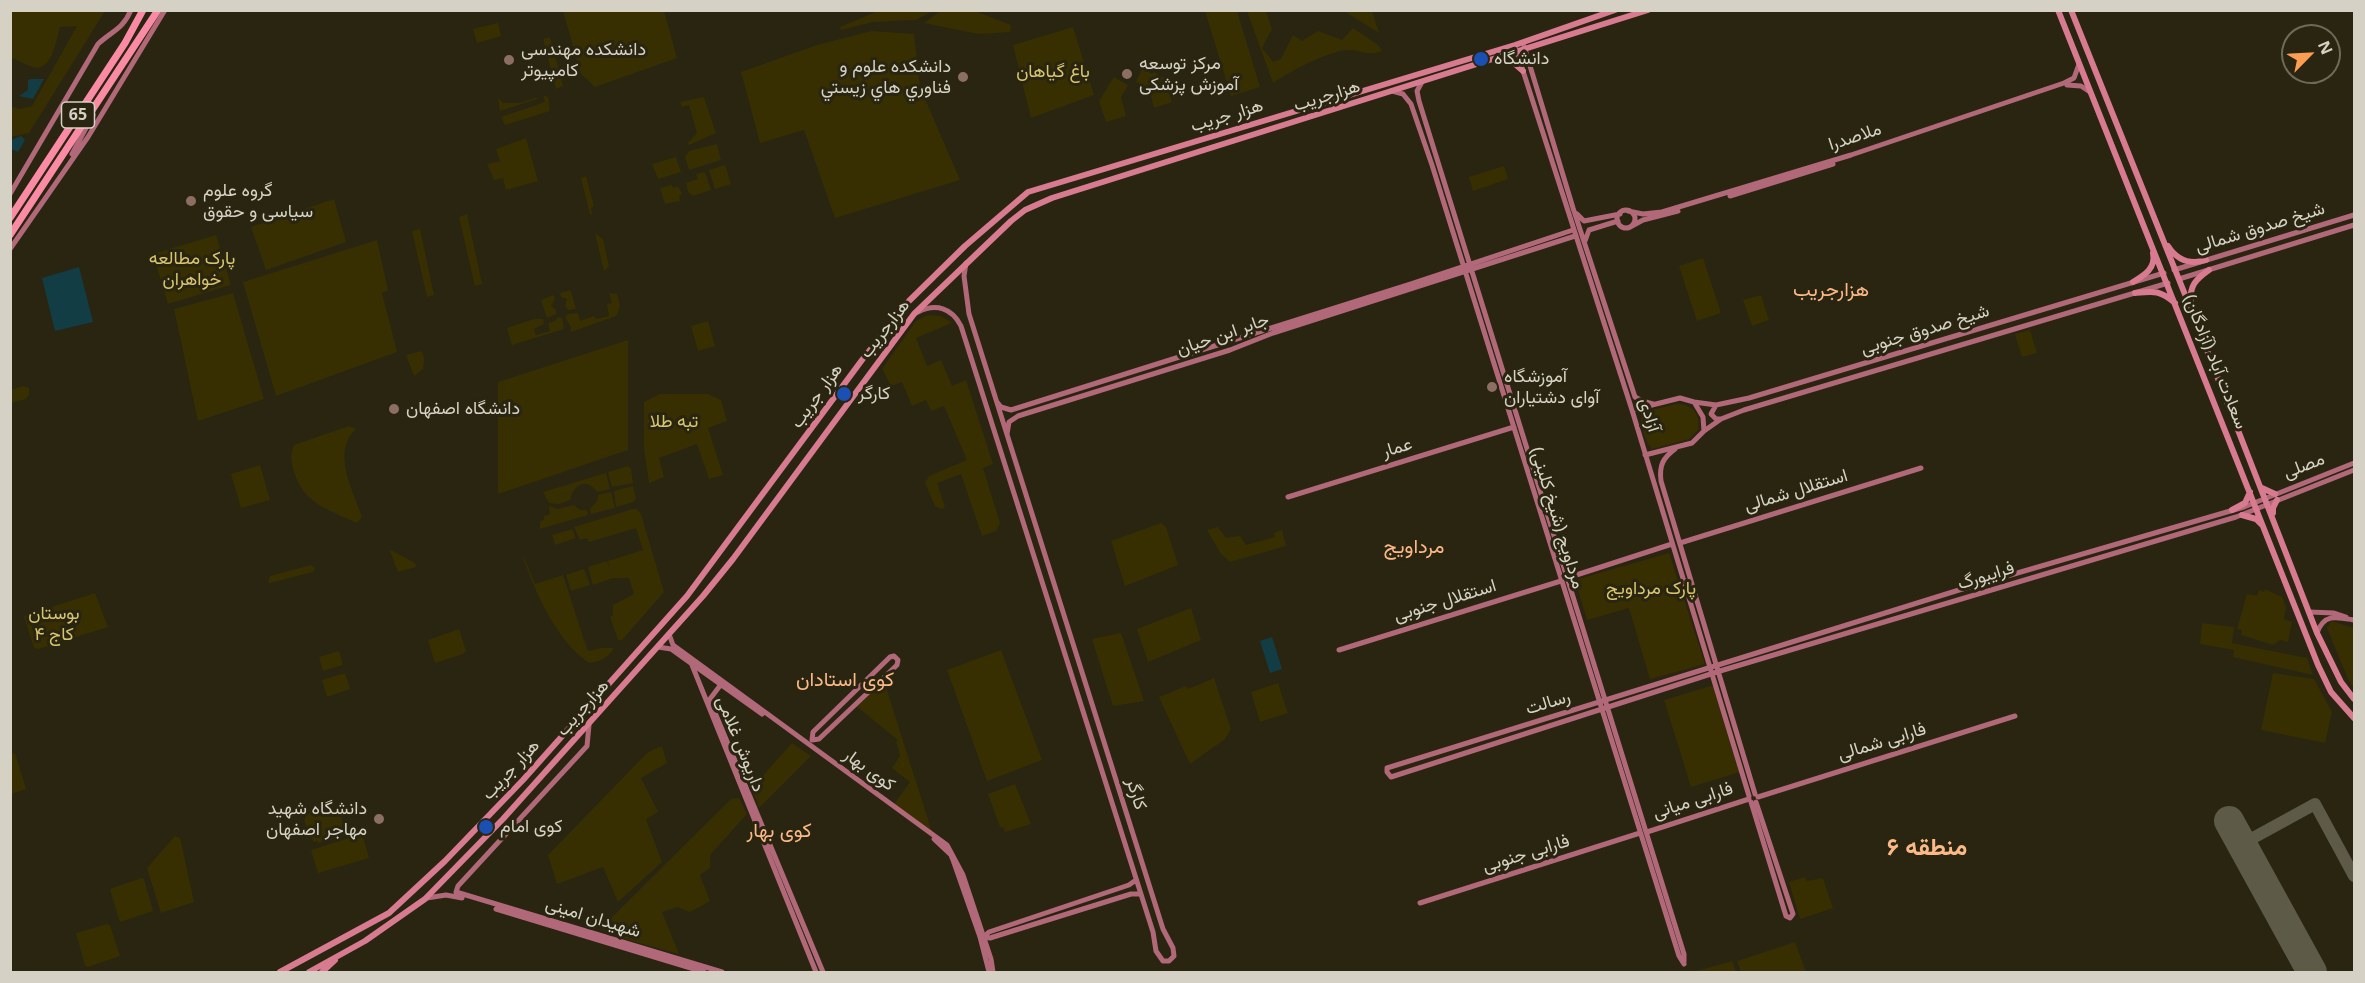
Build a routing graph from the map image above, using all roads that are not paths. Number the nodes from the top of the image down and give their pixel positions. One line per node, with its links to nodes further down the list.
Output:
1 (131, 10): 25 (main road)
2 (143, 10): 30 (highway, 65)
3 (158, 10): 16 (highway, 65)
4 (165, 10): 23 (main road)
5 (1615, 10): 9 (main road, هزار جریب)
6 (1648, 10): 11 (main road, هزارجریب)
7 (2058, 10): 14 (main road, سعادت آباد (آزادگان))
8 (2071, 10): 35 (main road, سعادت آباد (آزادگان))
9 (1523, 42): 10 (main road, هزار جریب); 11 (main road, آزادی)
10 (1515, 45): 12 (main road, آزادی); 96 (main road, هزار جریب)
11 (1526, 50): 12 (main road, هزارجریب); 22 (main road, آزادی)
12 (1517, 52): 13 (main road, هزارجریب); 15 (main road, آزادی)
13 (1499, 58): 15 (main road); 17 (main road, هزارجریب)
14 (2079, 64): 19 (main road, سعادت آباد (آزادگان)); 20 (main road, ملاصدرا)
15 (1524, 71): 22 (main road, آزادی)
16 (112, 79): 23 (main road); 36 (highway, 65)
17 (1422, 82): 18 (main road, هزارجریب); 21 (main road, مرداویج (شیخ کلینی))
18 (1392, 92): 21 (main road, مرداویج (شیخ کلینی)); 43 (main road, هزارجریب)
19 (2090, 92): 20 (main road, ملاصدرا); 38 (main road, سعادت آباد (آزادگان))
20 (1948, 124): 24 (main road, ملاصدرا)
21 (1435, 164): 45 (main road, مرداویج (شیخ کلینی)); 46 (main road, مرداویج (شیخ کلینی))
22 (1556, 164): 26 (main road, آزادی); 34 (main road, آزادی)
23 (61, 174): 40 (main road)
24 (1758, 185): 27 (main road, ملاصدرا); 33 (main road, ملاصدرا)
25 (10, 195)
26 (1573, 208): 28 (main road); 39 (main road, آزادی)
27 (1628, 211): 28 (main road); 33 (main road)
28 (1620, 214): 31 (main road)
29 (2355, 215): 41 (main road, شیخ صدوق شمالی)
30 (10, 218)
31 (1618, 221): 33 (main road); 39 (main road)
32 (2355, 225): 42 (main road, شیخ صدوق شمالی)
33 (1632, 226)
34 (1573, 230): 37 (main road, آزادی); 45 (main road)
35 (2160, 234): 44 (main road); 47 (main road, سعادت آباد (آزادگان))
36 (10, 235)
37 (1575, 236): 45 (main road); 54 (main road, آزادی)
38 (2150, 241): 49 (main road, سعادت آباد (آزادگان)); 51 (main road)
39 (1585, 243): 53 (main road, آزادی)
40 (10, 247)
41 (2238, 251): 42 (main road); 44 (main road, شیخ صدوق شمالی)
42 (2241, 260): 48 (main road, شیخ صدوق شمالی)
43 (967, 261): 57 (main road, هزارجریب); 59 (main road, کارگر)
44 (2206, 261): 47 (main road, شیخ صدوق شمالی)
45 (1470, 267): 46 (main road); 102 (main road, مرداویج (شیخ کلینی))
46 (1463, 269): 61 (main road, جابر ابن حیان); 62 (main road, جابر ابن حیان); 71 (main road, مرداویج (شیخ کلینی))
47 (2174, 270): 49 (main road); 50 (main road, سعادت آباد (آزادگان))
48 (2209, 270): 50 (main road, شیخ صدوق شمالی); 58 (main road)
49 (2164, 273): 51 (main road, شیخ صدوق جنوبی); 52 (main road, سعادت آباد (آزادگان))
50 (2179, 279): 52 (main road); 58 (main road, سعادت آباد (آزادگان))
51 (2133, 282): 66 (main road, شیخ صدوق جنوبی)
52 (2168, 283): 55 (main road, شیخ صدوق جنوبی); 56 (main road, سعادت آباد (آزادگان))
53 (1599, 287): 54 (main road); 65 (main road, آزادی)
54 (1592, 290): 68 (main road, آزادی)
55 (2134, 293): 56 (main road); 70 (main road, شیخ صدوق جنوبی)
56 (2176, 304): 83 (main road, سعادت آباد (آزادگان))
57 (914, 314): 60 (main road, کارگر); 98 (main road, هزارجریب)
58 (2194, 317): 82 (main road, سعادت آباد (آزادگان))
59 (985, 366): 60 (main road); 63 (main road, کارگر)
60 (975, 369): 74 (main road, کارگر)
61 (1124, 373): 62 (main road); 67 (main road, جابر ابن حیان)
62 (1126, 382): 69 (main road, جابر ابن حیان)
63 (995, 400): 67 (main road); 73 (main road, کارگر)
64 (1694, 402): 65 (main road, شیخ صدوق جنوبی); 66 (main road, شیخ صدوق جنوبی); 72 (main road)
65 (1653, 404): 68 (main road, شیخ صدوق جنوبی)
66 (1716, 405): 70 (main road)
67 (1014, 409): 69 (main road)
68 (1632, 410): 76 (main road, آزادی)
69 (1017, 417): 73 (main road)
70 (1721, 419): 72 (main road, شیخ صدوق جنوبی)
71 (1514, 428): 84 (main road, عمار); 102 (main road, مرداویج (شیخ کلینی))
72 (1704, 431): 75 (main road, شیخ صدوق جنوبی)
73 (1007, 439): 81 (main road, کارگر)
74 (1000, 449): 81 (main road); 87 (main road, کارگر)
75 (1675, 449): 76 (main road); 94 (main road, آزادی)
76 (1645, 455): 95 (main road, آزادی)
77 (2355, 463): 79 (main road, مصلی)
78 (1921, 468): 94 (main road, استقلال شمالی)
79 (2345, 470): 80 (main road, مصلی); 85 (main road, مصلی)
80 (2355, 470)
81 (1021, 483): 93 (main road, کارگر)
82 (2259, 485): 85 (main road); 86 (main road, سعادت آباد (آزادگان))
83 (2249, 488): 88 (main road, سعادت آباد (آزادگان)); 89 (main road)
84 (1288, 497)
85 (2276, 497): 86 (main road, مصلی); 91 (main road)
86 (2266, 501): 88 (main road, فرایبورگ); 91 (main road, سعادت آباد (آزادگان))
87 (1018, 505): 93 (main road); 141 (main road, کارگر)
88 (2256, 506): 89 (main road, فرایبورگ); 90 (main road, فرایبورگ); 92 (main road, سعادت آباد (آزادگان))
89 (2232, 510): 97 (main road, فرایبورگ)
90 (2242, 515): 92 (main road); 100 (main road, فرایبورگ)
91 (2273, 520): 103 (main road, سعادت آباد (آزادگان))
92 (2264, 527): 130 (main road, سعادت آباد (آزادگان))
93 (1036, 528): 142 (main road, کارگر)
94 (1680, 543): 111 (main road, آزادی)
95 (1672, 544): 102 (main road, استقلال جنوبی); 112 (main road, آزادی)
96 (715, 558): 98 (main road); 133 (main road, هزار جریب)
97 (2054, 562): 99 (main road, فرایبورگ); 100 (main road)
98 (726, 567): 107 (main road, هزارجریب)
99 (2039, 567): 101 (main road); 105 (main road, فرایبورگ)
100 (2055, 571): 101 (main road, فرایبورگ)
101 (2042, 575): 108 (main road, فرایبورگ)
102 (1564, 579): 110 (main road, استقلال جنوبی); 124 (main road, مرداویج (شیخ کلینی)); 126 (main road, مرداویج (شیخ کلینی))
103 (2309, 612): 104 (main road); 106 (main road, سعادت آباد (آزادگان))
104 (2352, 620): 106 (main road)
105 (1837, 628): 108 (main road); 113 (main road, فرایبورگ)
106 (2317, 633): 123 (main road, سعادت آباد (آزادگان))
107 (669, 634): 109 (main road, هزارجریب); 114 (main road, کوی بهار)
108 (1839, 636): 115 (main road, فرایبورگ)
109 (658, 646): 114 (main road, کوی بهار); 131 (main road, هزارجریب)
110 (1339, 650)
111 (1714, 652): 113 (main road); 116 (main road, آزادی)
112 (1708, 656): 117 (main road); 118 (main road, آزادی)
113 (1727, 662): 116 (main road, فرایبورگ)
114 (693, 663): 121 (main road, کوی بهار); 125 (main road, داریوش غلامی)
115 (1734, 667): 116 (main road, فرایبورگ); 120 (main road)
116 (1719, 668): 118 (main road, فرایبورگ); 120 (main road, آزادی)
117 (1701, 670): 118 (main road, رسالت); 124 (main road, رسالت)
118 (1712, 670): 119 (main road); 122 (main road, آزادی)
119 (1702, 677): 122 (main road); 127 (main road)
120 (1723, 680): 136 (main road, آزادی)
121 (722, 683): 125 (main road, داریوش غلامی); 148 (main road, کوی بهار)
122 (1716, 684): 136 (main road, آزادی)
123 (2355, 699)
124 (1606, 701): 126 (main road, رسالت); 127 (main road, مرداویج (شیخ کلینی))
125 (709, 702): 140 (main road, داریوش غلامی)
126 (1599, 703): 128 (main road, مرداویج (شیخ کلینی)); 128 (main road, رسالت)
127 (1608, 708): 128 (main road); 138 (main road, مرداویج (شیخ کلینی))
128 (1601, 710): 139 (main road, مرداویج (شیخ کلینی))
129 (2015, 716): 136 (main road, فارابی شمالی)
130 (2355, 718)
131 (589, 725): 134 (main road, هزارجریب); 143 (main road)
132 (812, 740): 132 (main road)
133 (523, 780): 134 (main road); 135 (main road, هزار جریب)
134 (531, 789): 137 (main road, هزارجریب)
135 (512, 792): 137 (main road); 151 (main road, هزار جریب)
136 (1753, 798): 136 (main road, آزادی); 138 (main road, فارابی میانی)
137 (520, 801): 145 (main road, هزارجریب)
138 (1647, 832): 139 (main road, مرداویج (شیخ کلینی))
139 (1640, 833): 146 (main road, فارابی جنوبی)
140 (764, 837): 156 (main road, داریوش غلامی); 157 (main road, داریوش غلامی)
141 (1136, 880): 142 (main road, کارگر); 144 (main road)
142 (1140, 894): 147 (main road)
143 (458, 895): 145 (main road); 149 (main road, شهیدان امینی)
144 (1097, 896): 147 (main road); 148 (main road)
145 (425, 899): 150 (main road, هزارجریب)
146 (1420, 903)
147 (1100, 904): 148 (main road)
148 (982, 937): 158 (main road, کوی بهار)
149 (613, 943): 154 (main road, شهیدان امینی); 155 (main road, شهیدان امینی)
150 (340, 955): 152 (main road, هزارجریب); 153 (main road)
151 (280, 972)
152 (309, 972)
153 (322, 972)
154 (704, 972)
155 (722, 972)
156 (816, 972)
157 (823, 972)
158 (991, 972)

